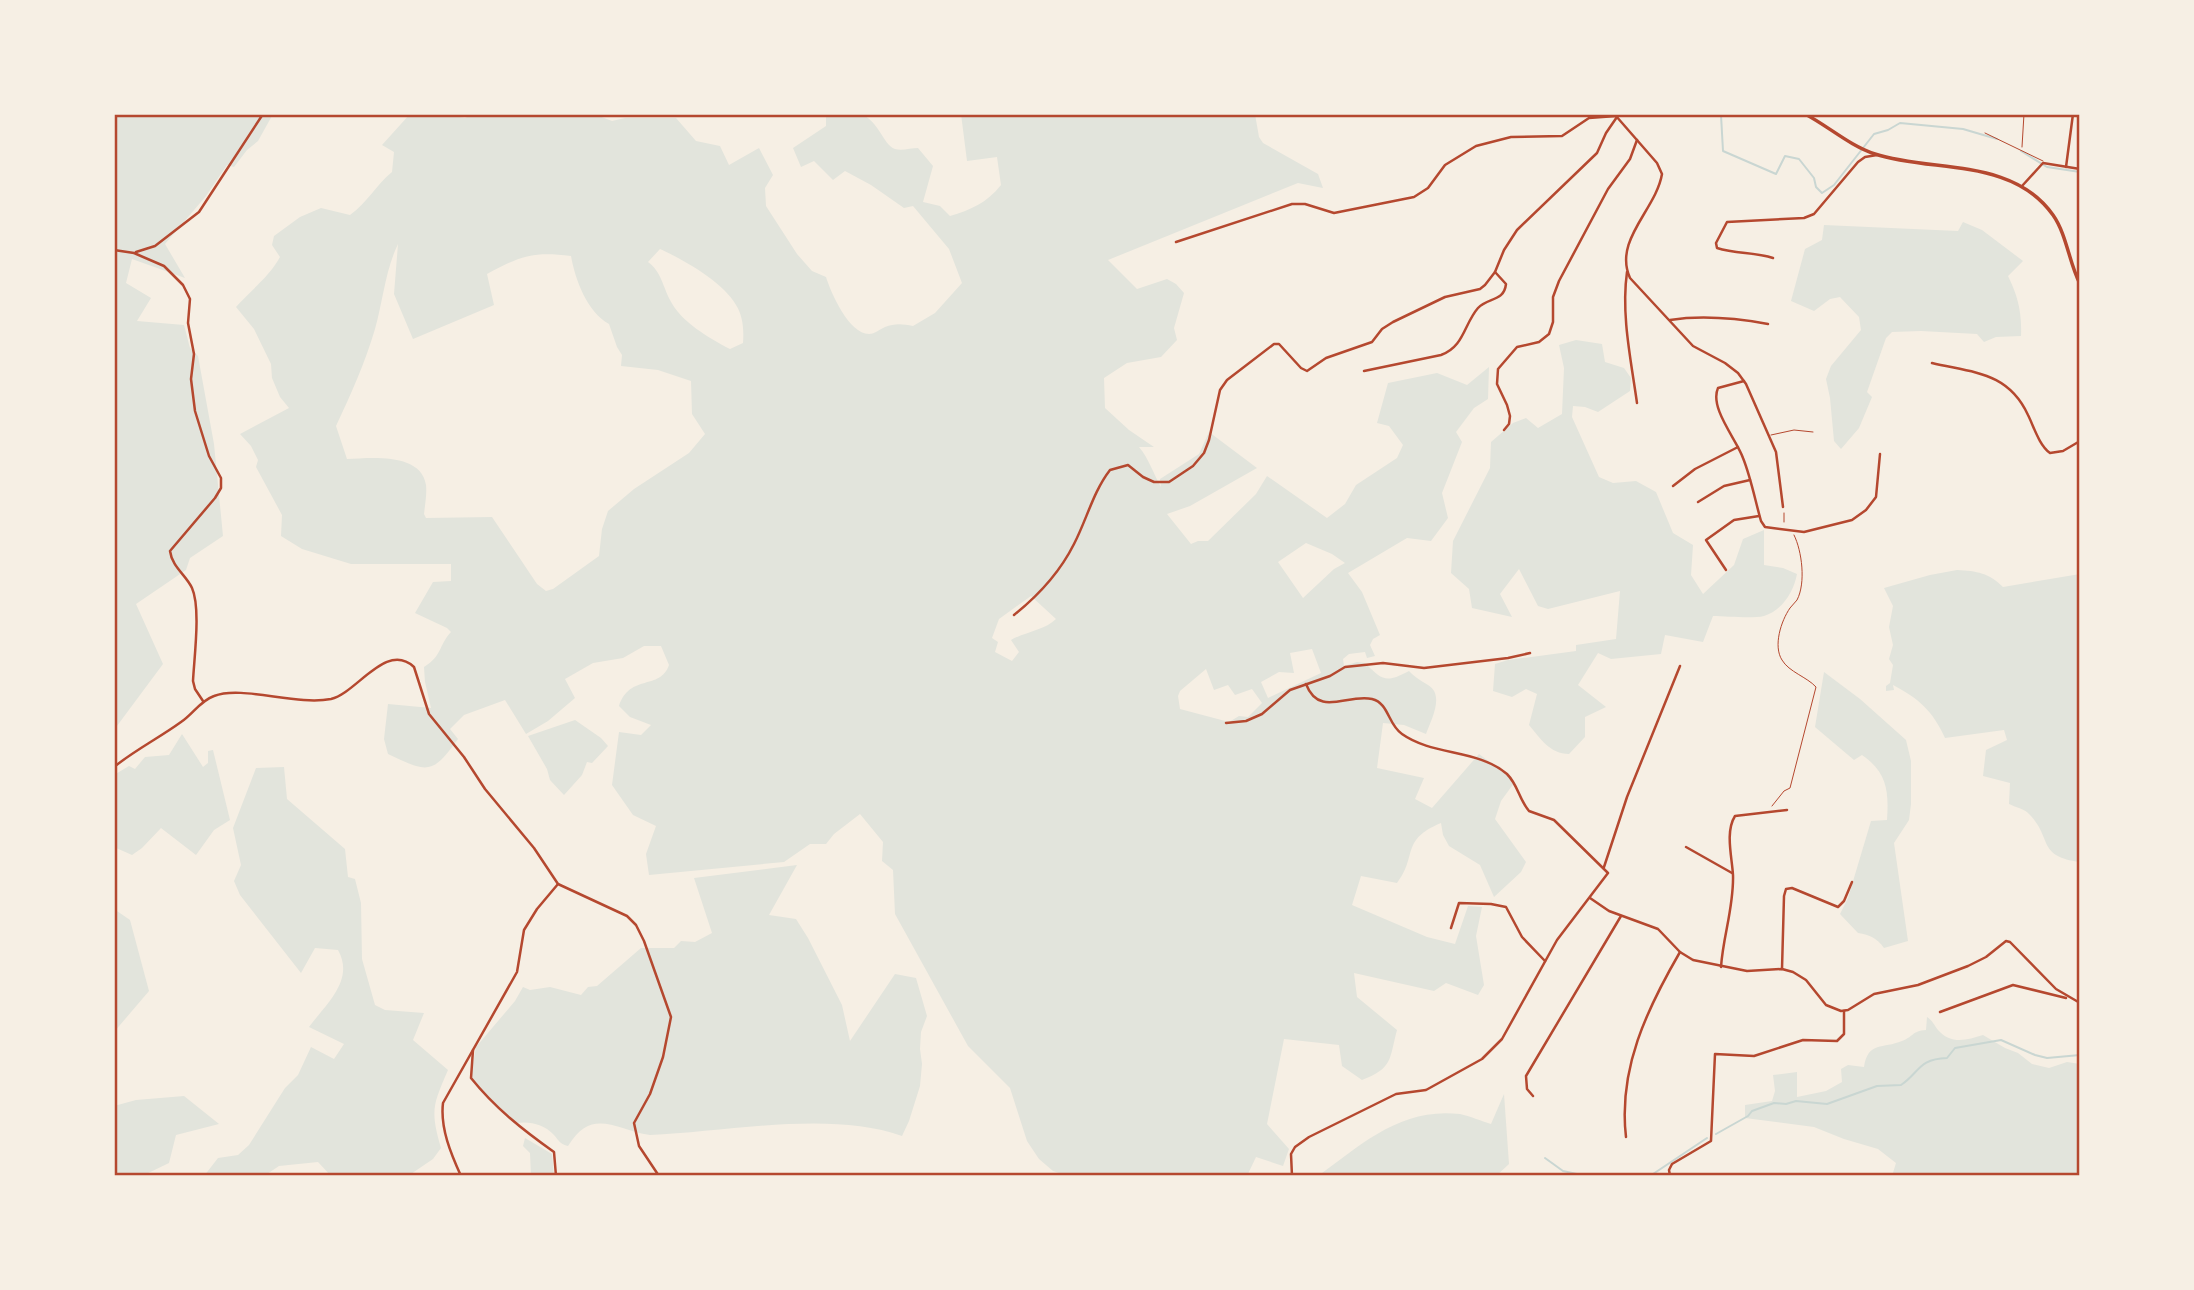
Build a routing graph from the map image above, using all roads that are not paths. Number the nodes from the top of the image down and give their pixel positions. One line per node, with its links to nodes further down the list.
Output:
1 (263, 114): 16 (street)
2 (1805, 114): 9 (main road)
3 (2024, 114): 8 (lane)
4 (2073, 114): 11 (street)
5 (1618, 115): 7 (street); 14 (street); 18 (street)
6 (1985, 133): 8 (lane)
7 (1637, 140): 19 (street); 27 (street)
8 (2021, 149): 10 (lane)
9 (1877, 155): 13 (main road); 17 (street)
10 (2042, 164): 11 (street); 13 (street)
11 (2066, 167): 12 (street)
12 (2080, 169)
13 (2022, 186): 20 (main road)
14 (1176, 242)
15 (114, 250): 16 (street)
16 (134, 253): 43 (street)
17 (1773, 258)
18 (1495, 272): 24 (street); 39 (street)
19 (1628, 272): 21 (street); 26 (street)
20 (2080, 284)
21 (1670, 320): 22 (street); 25 (street)
22 (1768, 324)
23 (1932, 363): 30 (street)
24 (1364, 371)
25 (1744, 381): 29 (street); 31 (street)
26 (1637, 403)
27 (1504, 430)
28 (1813, 432): 29 (lane)
29 (1768, 436): 36 (street)
30 (2080, 440)
31 (1738, 447): 33 (street); 34 (street)
32 (1880, 454): 37 (street)
33 (1750, 481): 35 (street); 37 (street)
34 (1673, 486)
35 (1698, 502)
36 (1783, 507)
37 (1759, 516): 38 (street)
38 (1726, 570)
39 (1014, 615)
40 (1530, 653): 42 (street)
41 (1680, 666): 48 (street)
42 (1306, 684): 44 (street); 48 (street)
43 (204, 701): 45 (street); 51 (street)
44 (1226, 723)
45 (114, 767)
46 (1787, 810): 49 (street)
47 (1686, 847): 49 (street)
48 (1604, 867): 52 (street)
49 (1733, 874): 57 (street)
50 (1852, 882): 58 (street)
51 (558, 884): 63 (street); 68 (street)
52 (1590, 898): 53 (street); 56 (street)
53 (1621, 916): 55 (street); 64 (street)
54 (1451, 928): 56 (street)
55 (1680, 952): 57 (street); 65 (street)
56 (1545, 961): 69 (street)
57 (1721, 967): 58 (street)
58 (1782, 969): 61 (street)
59 (2073, 1000): 60 (street); 61 (street); 62 (street)
60 (2080, 1003)
61 (1844, 1011): 70 (street)
62 (1940, 1012)
63 (473, 1047): 66 (street); 67 (street)
64 (1533, 1096)
65 (1626, 1137)
66 (461, 1176)
67 (556, 1176)
68 (659, 1176)
69 (1292, 1176)
70 (1670, 1176)

